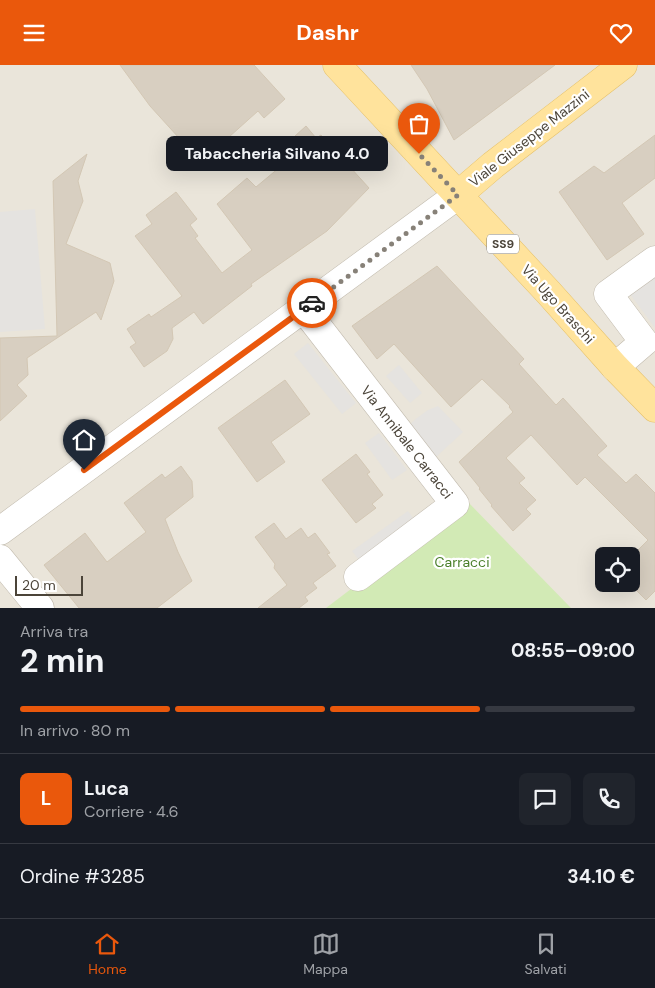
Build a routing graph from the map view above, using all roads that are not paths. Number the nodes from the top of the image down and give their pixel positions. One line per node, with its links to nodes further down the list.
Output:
1 (337, 65): 3 (main road, Via Ugo Braschi / SS9)
2 (623, 65): 3 (main road, Viale Giuseppe Mazzini)
3 (458, 195): 5 (street, Viale Giuseppe Mazzini); 6 (main road, Via Ugo Braschi / SS9)
4 (655, 261): 6 (street)
5 (304, 309): 8 (street, Viale Giuseppe Mazzini); 10 (street, Via Annibale Carracci)
6 (615, 367): 7 (main road, Via Ugo Braschi / SS9)
7 (655, 407)
8 (0, 531)
9 (0, 559): 11 (street)
10 (358, 577)
11 (40, 608)

